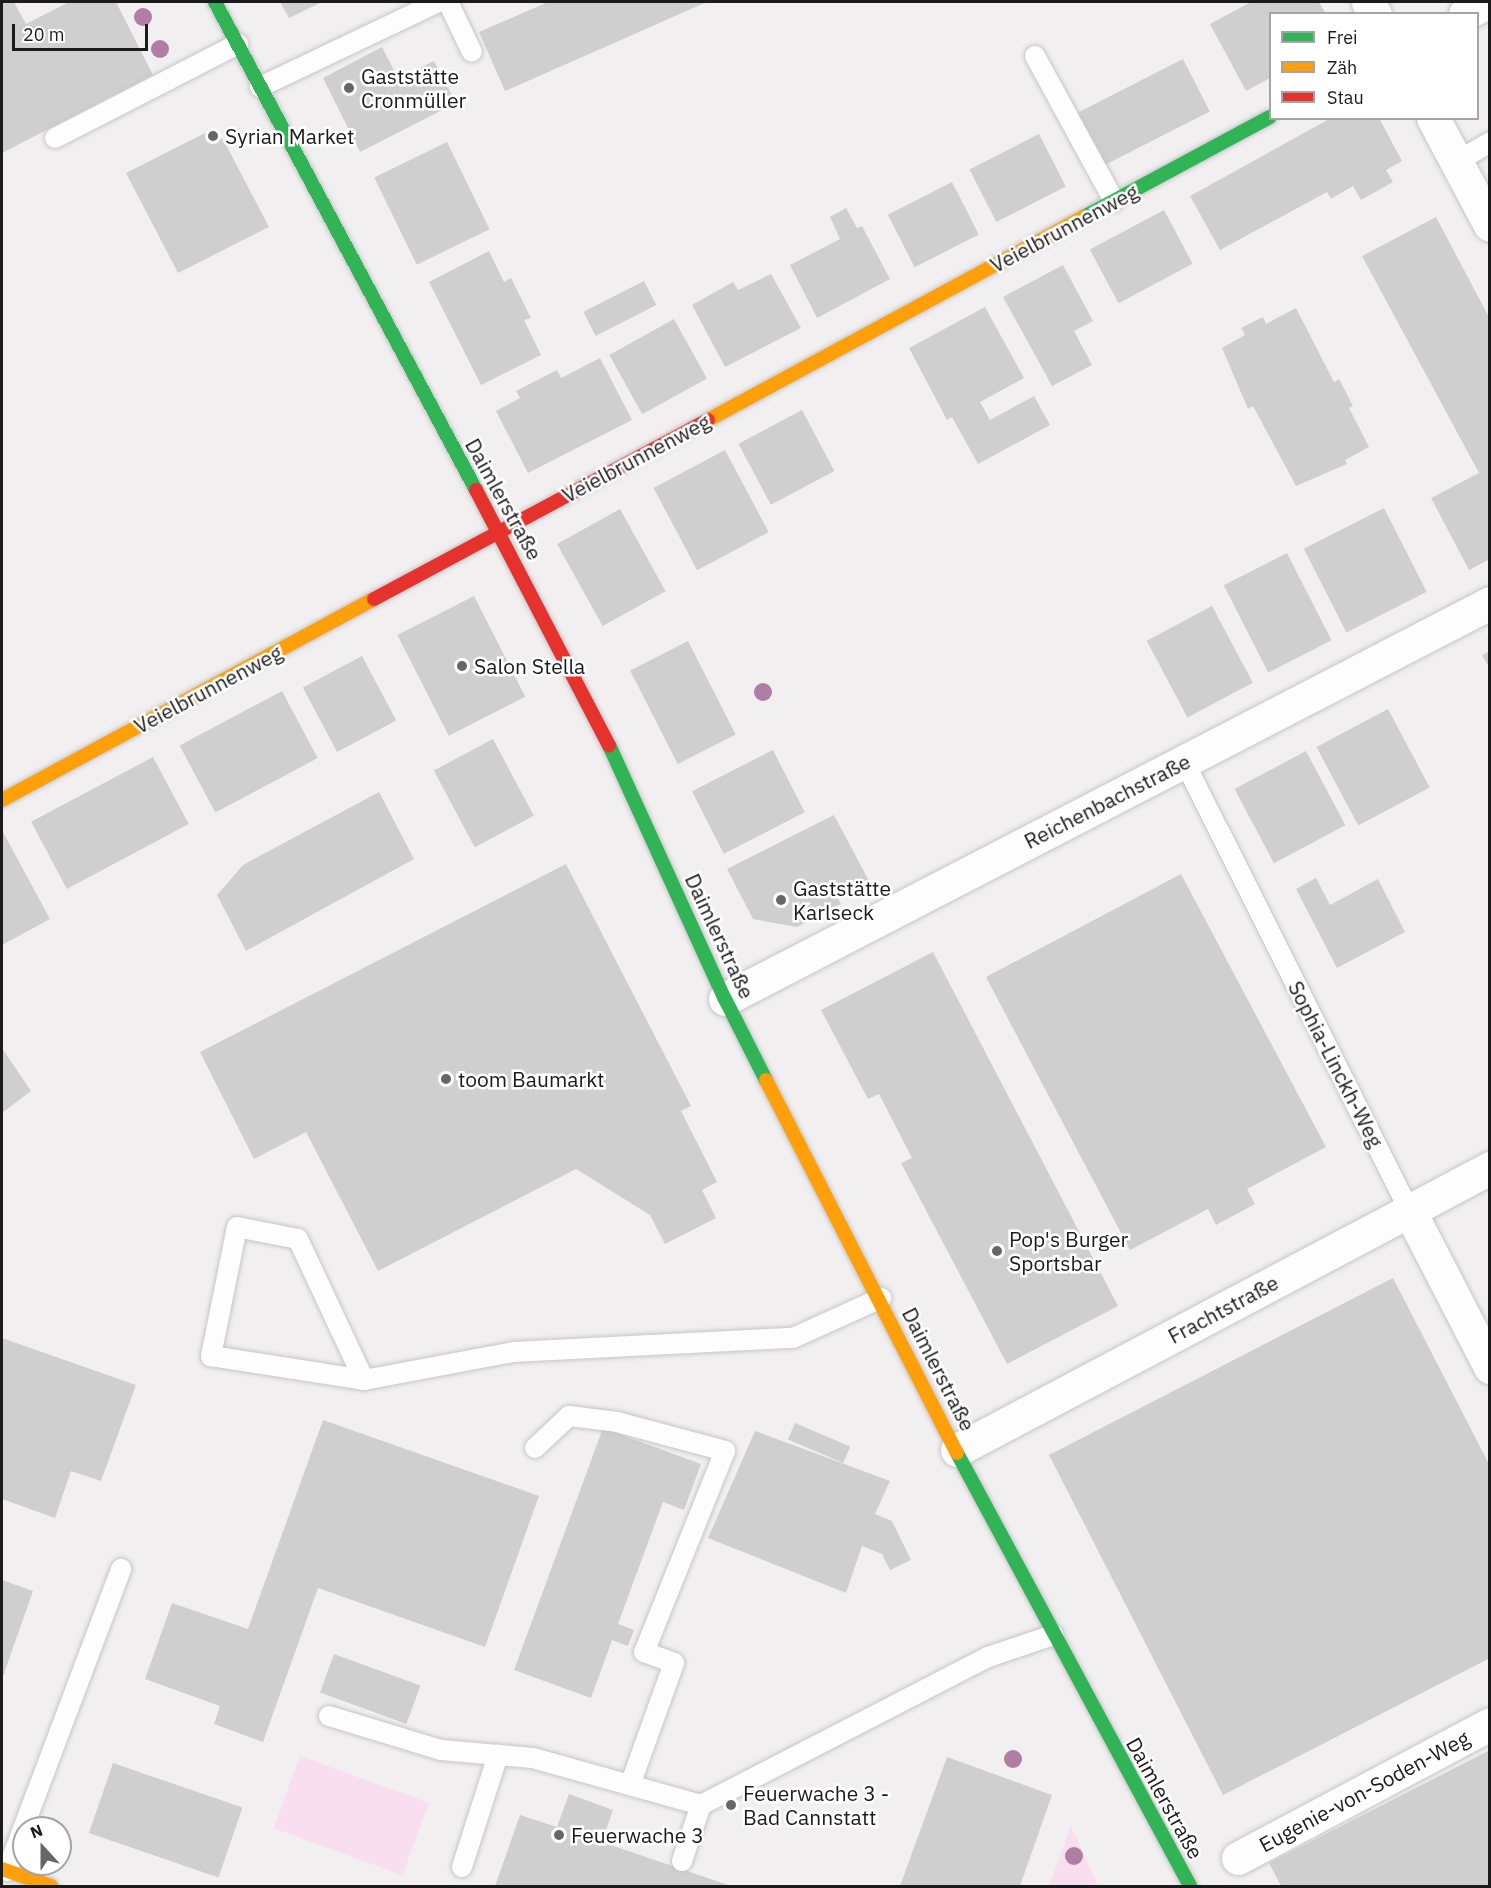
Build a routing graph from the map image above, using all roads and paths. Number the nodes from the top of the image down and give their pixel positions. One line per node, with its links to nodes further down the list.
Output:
1 (215, 2): 6 (street, Daimlerstraße)
2 (438, 2): 9 (lane)
3 (448, 2): 7 (lane)
4 (1488, 2): 5 (street)
5 (1469, 12)
6 (238, 44): 9 (street, Daimlerstraße); 12 (lane)
7 (472, 52)
8 (1035, 56): 15 (lane)
9 (260, 87): 17 (street, Daimlerstraße)
10 (1269, 118): 15 (street, Veielbrunnenweg)
11 (1434, 120): 14 (street)
12 (55, 138)
13 (1490, 142): 14 (lane)
14 (1456, 162): 16 (street)
15 (1114, 201): 17 (street, Veielbrunnenweg)
16 (1490, 225)
17 (496, 533): 20 (street, Veielbrunnenweg); 21 (street, Daimlerstraße)
18 (1490, 603): 19 (street, Reichenbachstraße)
19 (1184, 761): 21 (street, Reichenbachstraße); 23 (lane, Sophia-Linckh-Weg)
20 (2, 800)
21 (725, 999): 24 (street, Daimlerstraße)
22 (1490, 1168): 23 (street, Frachtstraße)
23 (1409, 1210): 25 (street, Sophia-Linckh-Weg); 28 (street, Frachtstraße)
24 (880, 1298): 26 (lane); 28 (street, Daimlerstraße)
25 (1490, 1367)
26 (364, 1380): 26 (lane)
27 (535, 1448): 34 (lane)
28 (957, 1450): 30 (street, Daimlerstraße)
29 (121, 1569): 39 (lane)
30 (1053, 1635): 35 (lane); 41 (street, Daimlerstraße)
31 (329, 1716): 33 (lane)
32 (1490, 1724): 36 (street, Eugenie-von-Soden-Weg)
33 (498, 1755): 34 (lane); 38 (lane)
34 (630, 1785): 35 (lane)
35 (701, 1805): 37 (lane)
36 (1238, 1857)
37 (682, 1861)
38 (462, 1867)
39 (4, 1870): 40 (street)
40 (51, 1887)
41 (1190, 1887)

